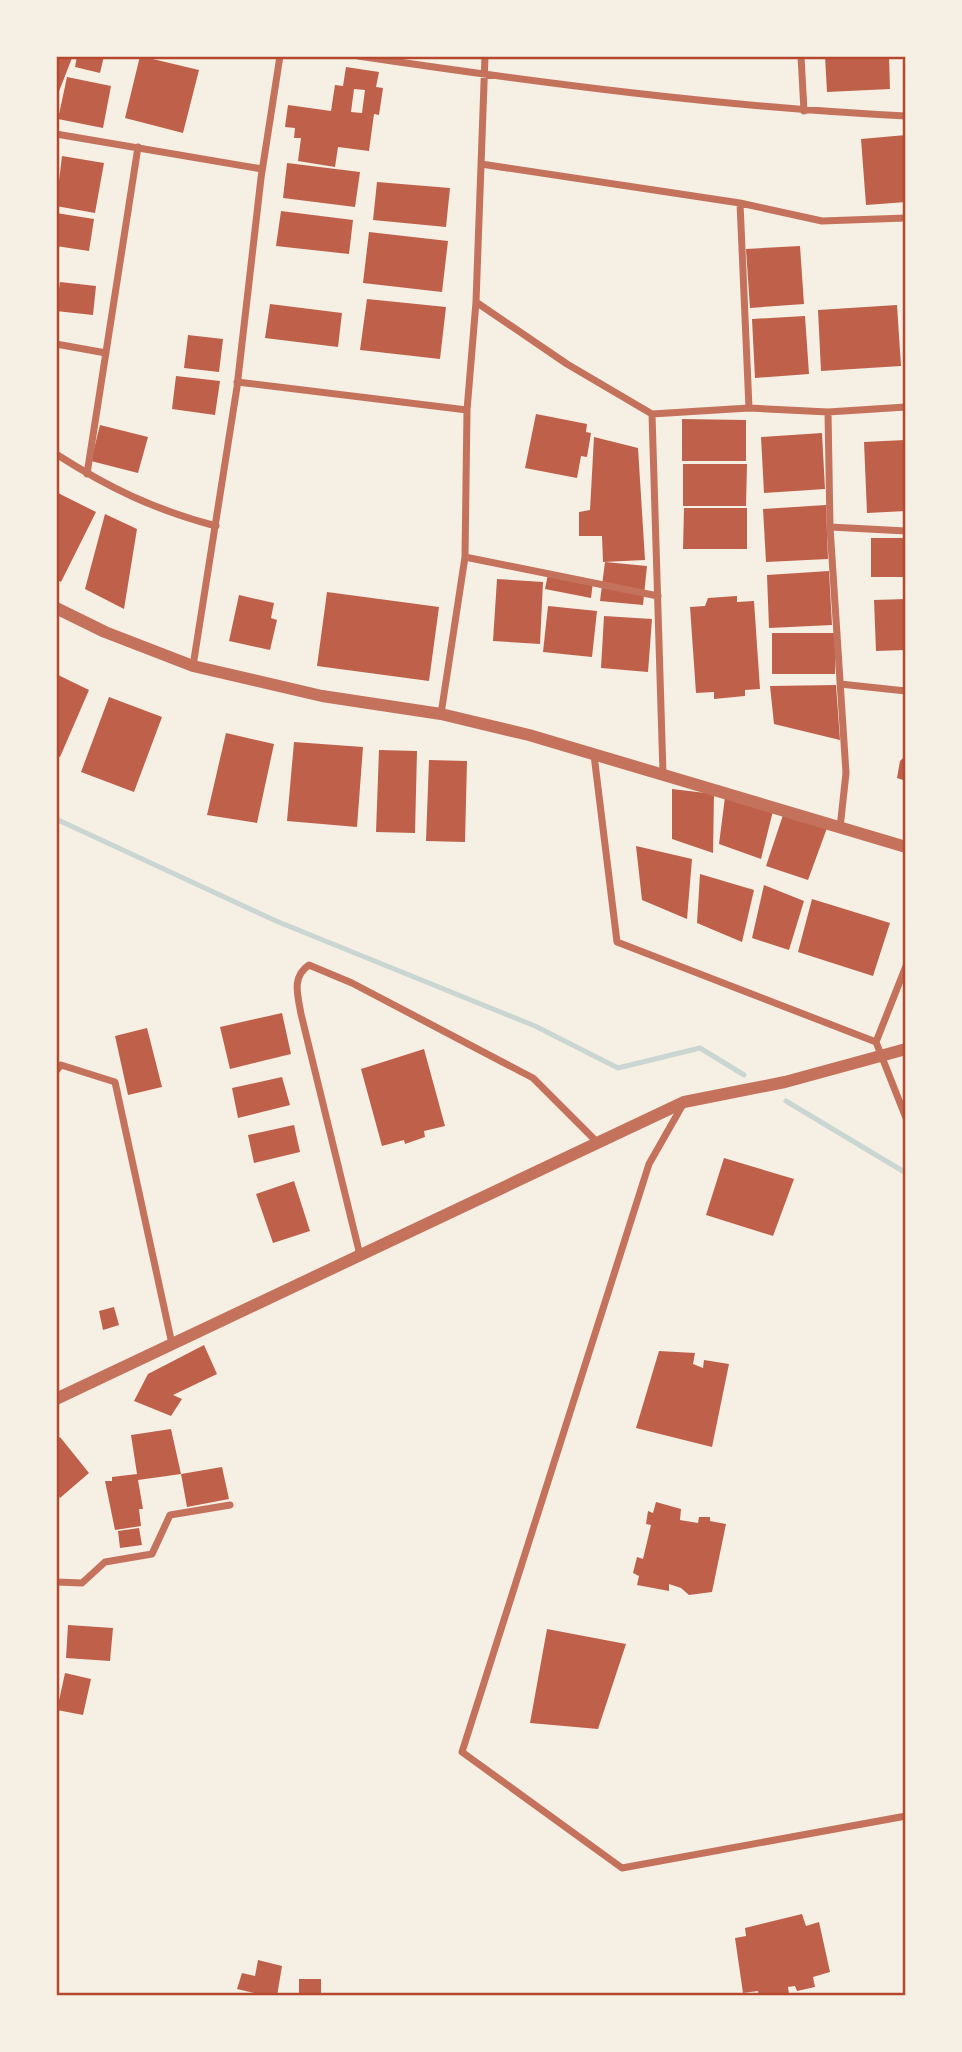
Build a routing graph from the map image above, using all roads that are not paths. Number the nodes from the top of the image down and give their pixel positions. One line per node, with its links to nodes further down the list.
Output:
1 (280, 56): 11 (street)
2 (358, 56): 5 (street)
3 (485, 56): 5 (street)
4 (801, 56): 6 (street)
5 (484, 74): 6 (street); 10 (street)
6 (804, 111): 7 (street)
7 (906, 116)
8 (56, 134): 9 (street)
9 (138, 147): 11 (street); 16 (street)
10 (481, 164): 12 (street); 14 (street)
11 (262, 169): 17 (street)
12 (740, 203): 13 (street); 19 (street)
13 (906, 218)
14 (475, 302): 20 (street); 22 (street)
15 (56, 344): 16 (street)
16 (106, 353): 24 (street)
17 (237, 382): 20 (street); 25 (street)
18 (906, 407): 21 (street)
19 (749, 408): 21 (street); 22 (street)
20 (467, 410): 28 (street)
21 (828, 412): 26 (street)
22 (652, 414): 29 (street)
23 (56, 454): 24 (street)
24 (87, 474): 25 (street)
25 (216, 526): 31 (street)
26 (830, 527): 27 (street); 32 (street)
27 (906, 531)
28 (465, 557): 29 (street); 34 (street)
29 (658, 596): 36 (street)
30 (56, 608): 31 (street)
31 (193, 666): 34 (street)
32 (840, 684): 33 (street); 37 (street)
33 (906, 691)
34 (441, 714): 35 (street)
35 (594, 754): 36 (street); 40 (street)
36 (663, 774): 37 (street)
37 (840, 828): 38 (street)
38 (906, 847)
39 (906, 966): 40 (street)
40 (877, 1041): 42 (street)
41 (906, 1049): 42 (street)
42 (883, 1055): 44 (street); 45 (street)
43 (56, 1071): 48 (street)
44 (684, 1102): 46 (street); 52 (street)
45 (906, 1118)
46 (598, 1143): 47 (street); 47 (street)
47 (360, 1255): 48 (street)
48 (172, 1344): 49 (street)
49 (56, 1399)
50 (230, 1505): 51 (street)
51 (56, 1582)
52 (906, 1816)

